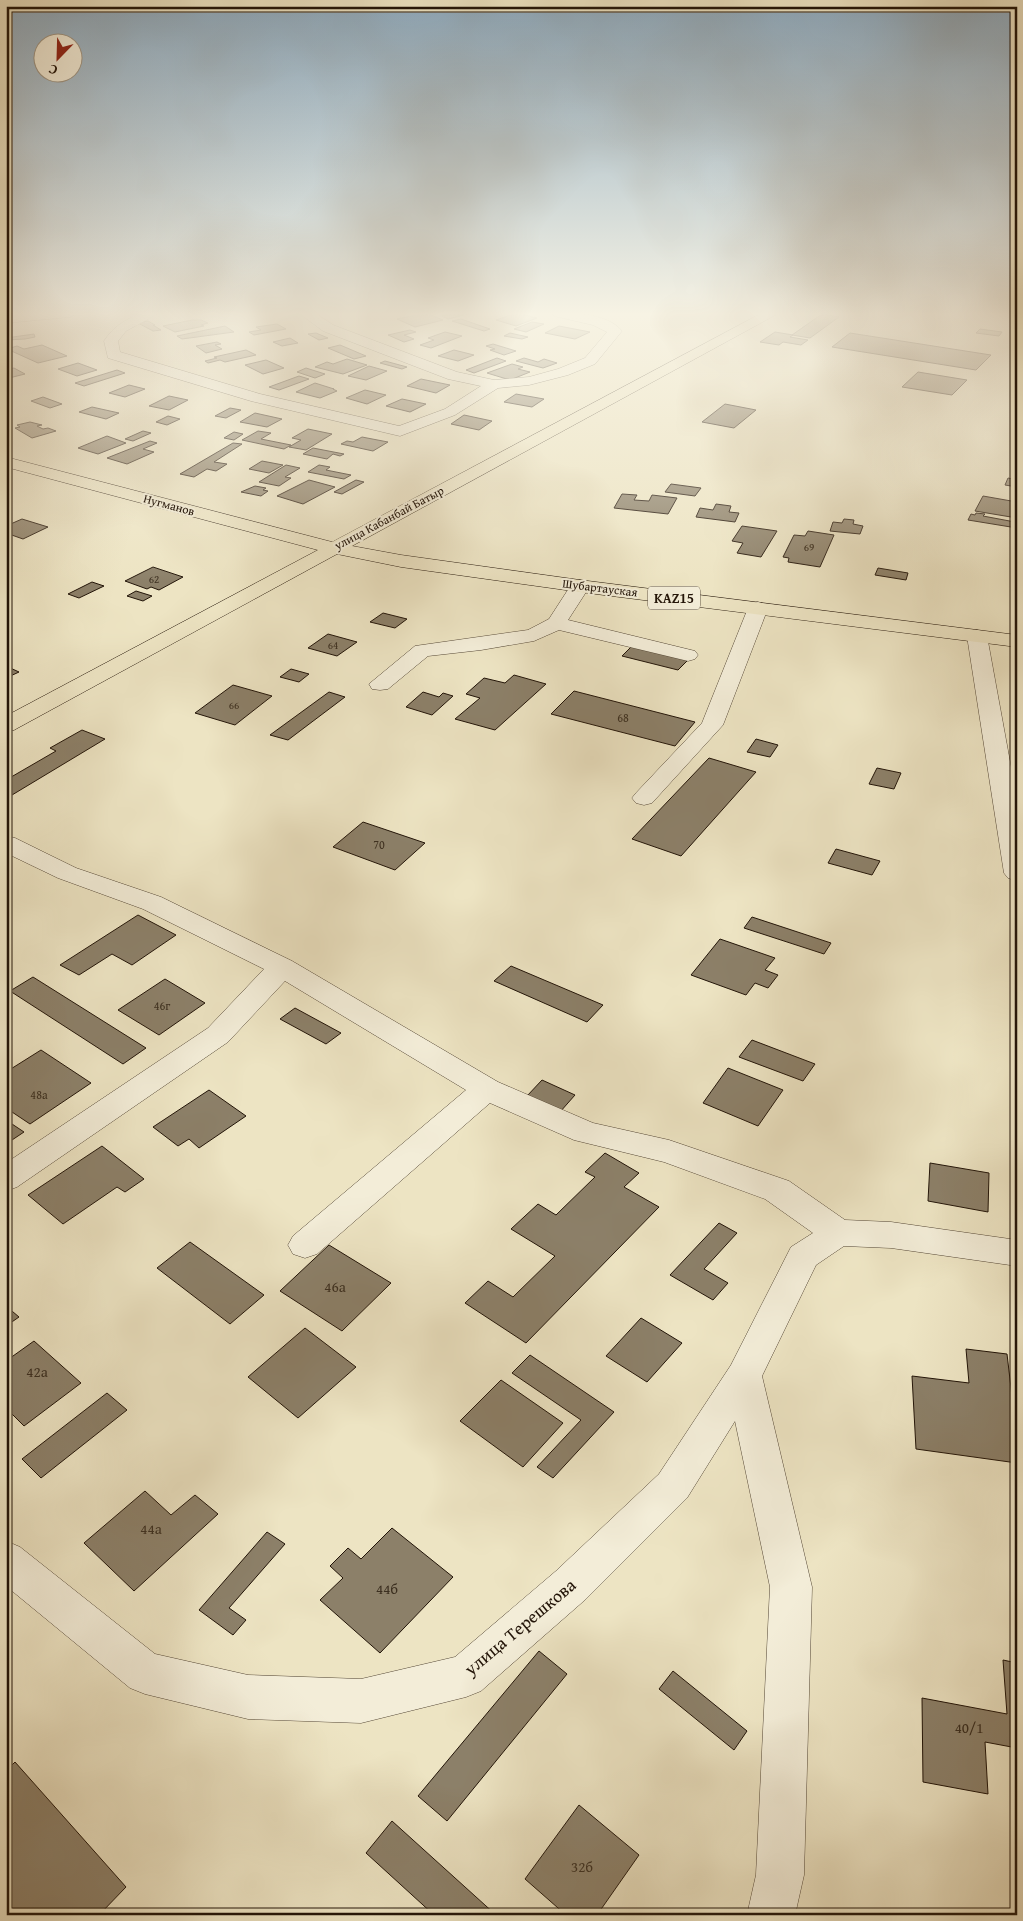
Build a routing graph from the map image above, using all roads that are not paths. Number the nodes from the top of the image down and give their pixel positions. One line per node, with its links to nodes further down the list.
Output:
1 (276, 403): 2 (street)
2 (465, 403)
3 (604, 403): 5 (main road, улица Кабанбай Батыр)
4 (6, 462): 5 (main road, Нугманов)
5 (332, 548): 6 (main road, Шубартауская / KAZ15); 13 (main road, улица Кабанбай Батыр)
6 (580, 586): 7 (main road, Шубартауская / KAZ15); 8 (street)
7 (758, 608): 9 (main road, Шубартауская / KAZ15); 14 (street)
8 (556, 623): 11 (street); 12 (street)
9 (977, 636): 10 (main road, Шубартауская / KAZ15); 16 (street)
10 (1017, 641)
11 (688, 655)
12 (380, 684)
13 (6, 725)
14 (644, 798)
15 (6, 843): 17 (street)
16 (1017, 872)
17 (282, 968): 18 (street); 19 (street)
18 (487, 1089): 20 (street); 21 (street)
19 (6, 1179)
20 (838, 1233): 22 (street); 23 (street, улица Терешкова)
21 (305, 1245)
22 (1017, 1253)
23 (744, 1376): 24 (street, улица Терешкова); 25 (street)
24 (6, 1560)
25 (771, 1915)

